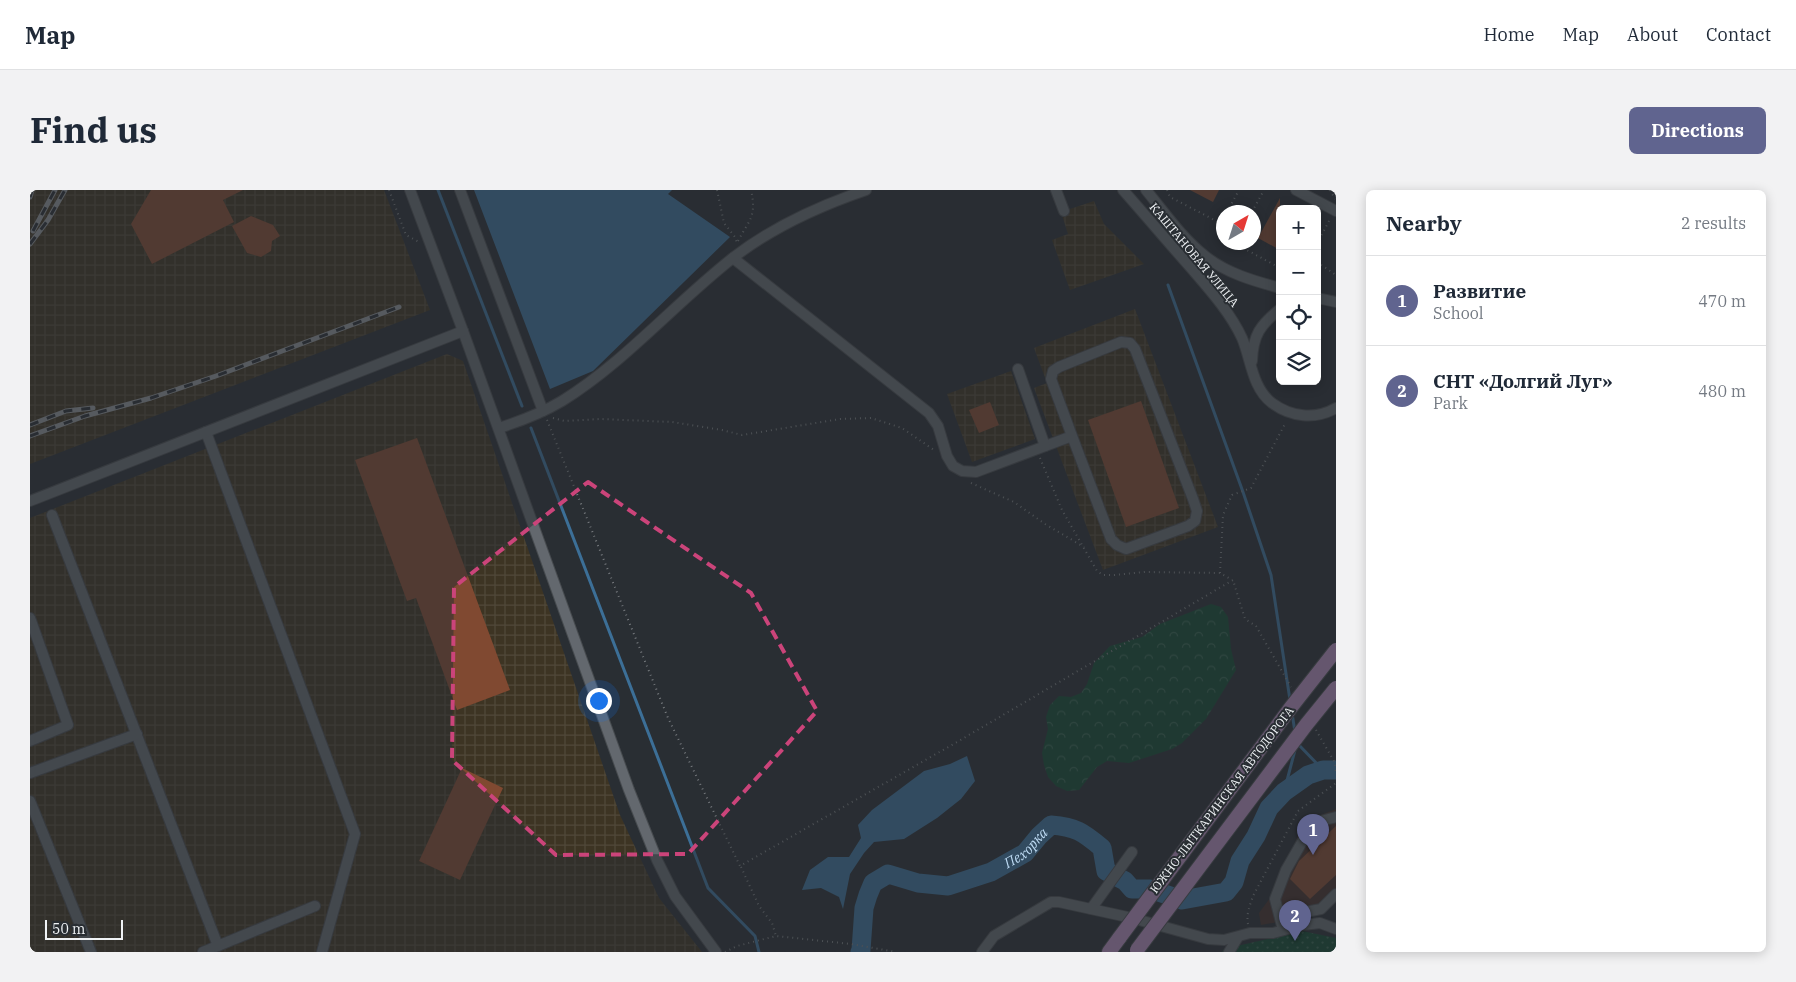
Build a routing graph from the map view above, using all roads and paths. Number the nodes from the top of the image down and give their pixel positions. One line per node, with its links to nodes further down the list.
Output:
1 (389, 190): 22 (path)
2 (410, 190): 32 (street)
3 (460, 190): 36 (street)
4 (717, 190): 21 (path)
5 (751, 190): 21 (path)
6 (866, 190): 24 (street)
7 (1056, 190): 18 (street)
8 (1123, 190): 33 (street, КАШТАНОВАЯ УЛИЦА)
9 (1146, 190): 28 (street, КАШТАНОВАЯ УЛИЦА)
10 (1167, 190): 19 (path)
11 (1239, 190): 15 (path)
12 (1264, 190): 16 (path)
13 (1296, 190): 17 (street)
14 (1330, 190): 17 (path)
15 (1231, 205)
16 (1256, 205)
17 (1336, 207): 20 (path)
18 (1064, 211)
19 (1216, 222)
20 (1321, 236)
21 (737, 243): 24 (path)
22 (423, 244)
23 (1247, 250): 26 (path)
24 (734, 256): 36 (street); 41 (street)
25 (1321, 265): 27 (path)
26 (1276, 266)
27 (1336, 275)
28 (1276, 287)
29 (1327, 300): 30 (street)
30 (1336, 308)
31 (1276, 313): 33 (street)
32 (464, 331): 38 (street); 39 (street)
33 (1252, 367): 35 (street, КАШТАНОВАЯ УЛИЦА)
34 (1018, 370): 41 (street)
35 (1336, 408)
36 (544, 413): 38 (street); 42 (path); 62 (path)
37 (1286, 422): 47 (path)
38 (499, 428): 77 (street)
39 (206, 432): 44 (street); 76 (street)
40 (1072, 436): 40 (street); 41 (street)
41 (1045, 446)
42 (936, 451)
43 (970, 482): 46 (path)
44 (30, 501)
45 (52, 515): 53 (street)
46 (1084, 547)
47 (1220, 573)
48 (30, 618): 54 (street)
49 (1336, 650): 81 (main road, ЮЖНО-ЛЫТКАРИНСКАЯ АВТОДОРОГА, bridge)
50 (1291, 686): 62 (path)
51 (1336, 688): 73 (main road, ЮЖНО-ЛЫТКАРИНСКАЯ АВТОДОРОГА, bridge)
52 (1315, 729): 55 (path)
53 (137, 734): 56 (street); 72 (street)
54 (30, 742)
55 (1335, 763): 57 (path)
56 (30, 772)
57 (1336, 774)
58 (1336, 783): 69 (path)
59 (30, 801): 74 (street)
60 (1336, 817): 66 (street)
61 (1132, 852): 65 (street)
62 (740, 866): 70 (path)
63 (1336, 894): 66 (street)
64 (315, 906): 72 (street)
65 (1091, 909): 71 (street); 80 (street)
66 (1280, 917): 68 (street)
67 (1336, 929): 68 (street)
68 (1283, 930): 69 (street)
69 (1250, 933): 71 (street)
70 (776, 936): 78 (path); 79 (path)
71 (1238, 937): 82 (street)
72 (218, 946): 75 (street)
73 (1136, 951)
74 (91, 952)
75 (203, 952)
76 (322, 952)
77 (716, 952)
78 (725, 952)
79 (896, 952)
80 (982, 952)
81 (1109, 952)
82 (1229, 952)

